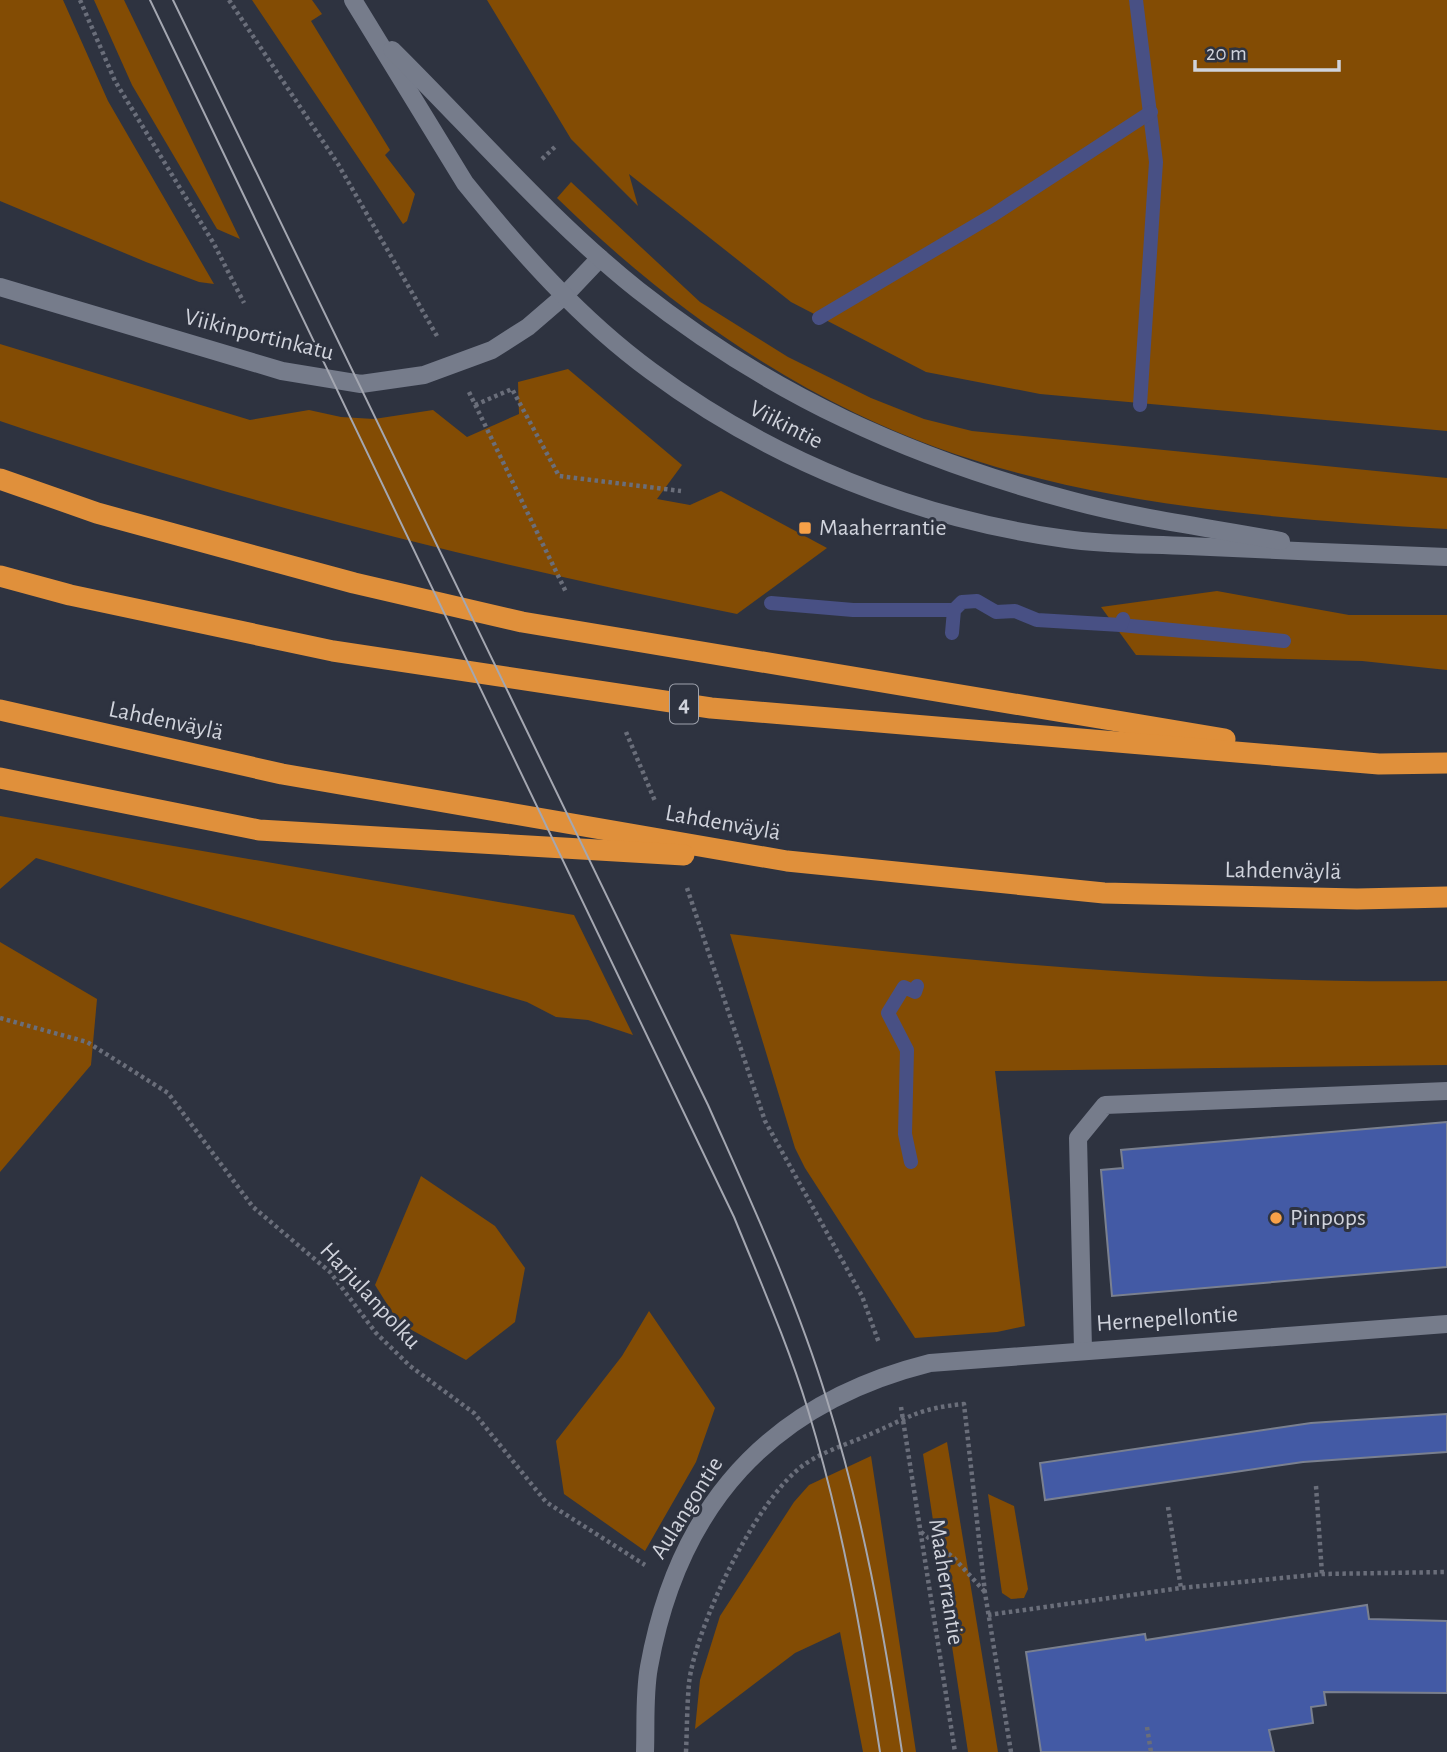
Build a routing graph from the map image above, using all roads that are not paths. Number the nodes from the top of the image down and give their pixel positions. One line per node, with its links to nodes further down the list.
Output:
1 (353, 0): 2 (main road, Viikintie)
2 (374, 31): 3 (main road, Viikintie); 5 (main road, Viikintie)
3 (600, 258): 5 (main road, Viikinportinkatu); 7 (main road, Viikintie)
4 (0, 287): 5 (main road, Viikinportinkatu)
5 (564, 296): 7 (main road, Viikintie)
6 (0, 479): 12 (highway)
7 (1346, 554): 8 (main road, Viikintie)
8 (1447, 557)
9 (0, 576): 12 (highway, 4)
10 (0, 710): 14 (highway, Lahdenväylä)
11 (1447, 763): 12 (highway, 4)
12 (1379, 764)
13 (0, 778): 14 (highway)
14 (787, 861): 15 (highway, Lahdenväylä)
15 (1447, 897)
16 (1447, 1091): 18 (main road)
17 (1447, 1324): 18 (main road, Hernepellontie)
18 (1083, 1349): 19 (main road, Hernepellontie)
19 (892, 1372): 20 (main road, Aulangontie)
20 (645, 1752)

